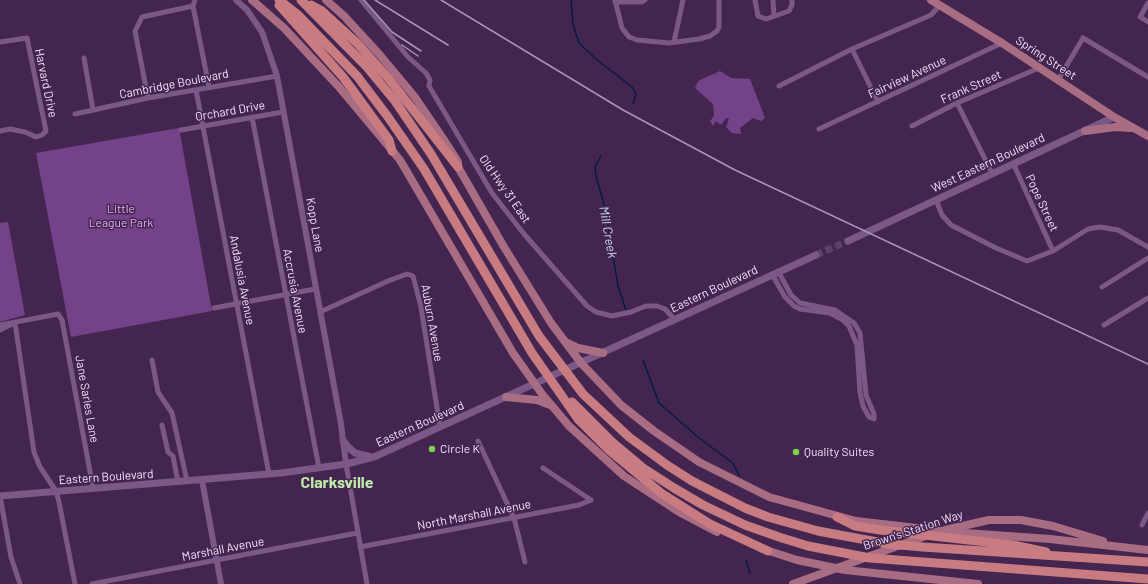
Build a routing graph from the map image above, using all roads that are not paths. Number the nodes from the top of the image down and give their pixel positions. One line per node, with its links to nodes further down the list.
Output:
1 (195, 0): 19 (street)
2 (236, 0): 28 (street, Kopp Lane)
3 (252, 0): 50 (main road)
4 (274, 0): 50 (highway)
5 (279, 0): 74 (highway)
6 (301, 0): 52 (highway); 105 (highway)
7 (326, 0): 52 (main road)
8 (361, 0): 68 (street, Old Hwy 31 East)
9 (645, 0): 16 (street)
10 (683, 0): 23 (street)
11 (719, 0): 23 (street)
12 (755, 0): 20 (street)
13 (773, 0): 20 (street)
14 (792, 0): 20 (street)
15 (931, 0): 18 (main road, Spring Street)
16 (615, 1): 23 (street)
17 (1148, 3): 21 (street)
18 (940, 5): 24 (main road, Spring Street); 25 (street)
19 (193, 6): 32 (street); 34 (street)
20 (774, 16)
21 (1148, 22)
22 (0, 42): 47 (street, Harvard Drive)
23 (674, 42)
24 (1002, 43): 27 (main road, Spring Street); 35 (street, Fairview Avenue)
25 (852, 49): 31 (street); 35 (street)
26 (84, 58): 37 (street)
27 (1039, 68): 30 (main road, Spring Street); 36 (street, Frank Street)
28 (277, 76): 32 (street, Cambridge Boulevard); 38 (street, Kopp Lane)
29 (1148, 77): 30 (street)
30 (1058, 80): 41 (main road, Spring Street)
31 (779, 86)
32 (209, 87): 33 (street, Cambridge Boulevard)
33 (196, 90): 34 (street, Cambridge Boulevard); 42 (street, Andalusia Avenue)
34 (148, 98): 37 (street, Cambridge Boulevard)
35 (878, 102): 44 (street, Fairview Avenue)
36 (957, 103): 43 (street, Frank Street); 53 (street)
37 (93, 110): 39 (street, Cambridge Boulevard)
38 (283, 112): 40 (street, Orchard Drive); 62 (street, Kopp Lane)
39 (75, 114)
40 (252, 117): 42 (street, Orchard Drive); 63 (street, Accrusia Avenue)
41 (1114, 117): 45 (main road, Spring Street); 48 (main road, West Eastern Boulevard)
42 (204, 126): 46 (street, Orchard Drive); 65 (street, Andalusia Avenue)
43 (912, 126)
44 (819, 129)
45 (1134, 129): 48 (main road); 49 (main road, Spring Street)
46 (181, 130)
47 (0, 131)
48 (1085, 131): 51 (main road, West Eastern Boulevard)
49 (1148, 136)
50 (392, 151): 78 (main road)
51 (1013, 163): 53 (main road, West Eastern Boulevard); 57 (street, Pope Street)
52 (458, 167): 73 (main road)
53 (992, 173): 54 (main road, West Eastern Boulevard)
54 (936, 200): 55 (main road, West Eastern Boulevard); 57 (street)
55 (848, 241)
56 (1148, 247): 57 (street)
57 (1054, 251)
58 (816, 255): 60 (main road, Eastern Boulevard)
59 (1148, 258): 61 (street)
60 (775, 273): 60 (street); 68 (main road, Eastern Boulevard)
61 (1102, 288)
62 (315, 289): 63 (street); 67 (street, Kopp Lane)
63 (286, 294): 65 (street); 87 (street, Accrusia Avenue)
64 (1147, 299): 71 (street)
65 (236, 304): 66 (street); 89 (street, Andalusia Avenue)
66 (214, 308)
67 (320, 312): 82 (street, Auburn Avenue); 83 (street, Kopp Lane)
68 (675, 320): 75 (main road, Eastern Boulevard)
69 (15, 323): 70 (street); 72 (street); 93 (street, Jane Sarles Lane); 94 (street)
70 (0, 325)
71 (1104, 325)
72 (0, 330)
73 (565, 341): 75 (main road); 77 (main road)
74 (532, 353): 104 (highway); 109 (highway)
75 (603, 353): 77 (main road, Eastern Boulevard)
76 (152, 360): 91 (street)
77 (578, 364): 78 (main road, Eastern Boulevard); 97 (main road)
78 (536, 383): 79 (main road, Eastern Boulevard); 80 (main road)
79 (506, 397): 80 (main road); 82 (main road, Eastern Boulevard)
80 (553, 407): 104 (main road)
81 (162, 425): 92 (street)
82 (440, 427): 85 (main road, Eastern Boulevard)
83 (343, 440): 85 (main road); 86 (street, Kopp Lane)
84 (478, 440): 98 (street)
85 (374, 457): 86 (main road, Eastern Boulevard)
86 (346, 464): 87 (main road, Eastern Boulevard); 100 (street)
87 (319, 468): 89 (main road, Eastern Boulevard)
88 (543, 468): 98 (street, North Marshall Avenue)
89 (269, 474): 90 (main road, Eastern Boulevard)
90 (202, 480): 91 (main road, Eastern Boulevard); 106 (street)
91 (187, 481): 92 (main road, Eastern Boulevard)
92 (178, 482): 93 (main road, Eastern Boulevard)
93 (93, 488): 94 (main road, Eastern Boulevard)
94 (56, 491): 95 (main road, Eastern Boulevard); 111 (street)
95 (0, 496): 110 (street)
96 (1148, 513): 99 (street)
97 (837, 517): 102 (main road); 105 (highway)
98 (514, 518): 101 (street, North Marshall Avenue); 107 (street)
99 (1142, 525)
100 (357, 533): 101 (street); 106 (street, Marshall Avenue)
101 (360, 546): 114 (street)
102 (1113, 546): 103 (main road); 115 (main road, Brown's Station Way)
103 (1148, 550)
104 (768, 551): 117 (main road)
105 (1057, 556): 108 (highway)
106 (216, 560): 112 (street, Marshall Avenue); 113 (street)
107 (525, 562)
108 (1148, 562)
109 (1148, 579)
110 (20, 584)
111 (75, 584)
112 (92, 584)
113 (221, 584)
114 (367, 584)
115 (793, 584)
116 (971, 584): 117 (main road)
117 (977, 584)

